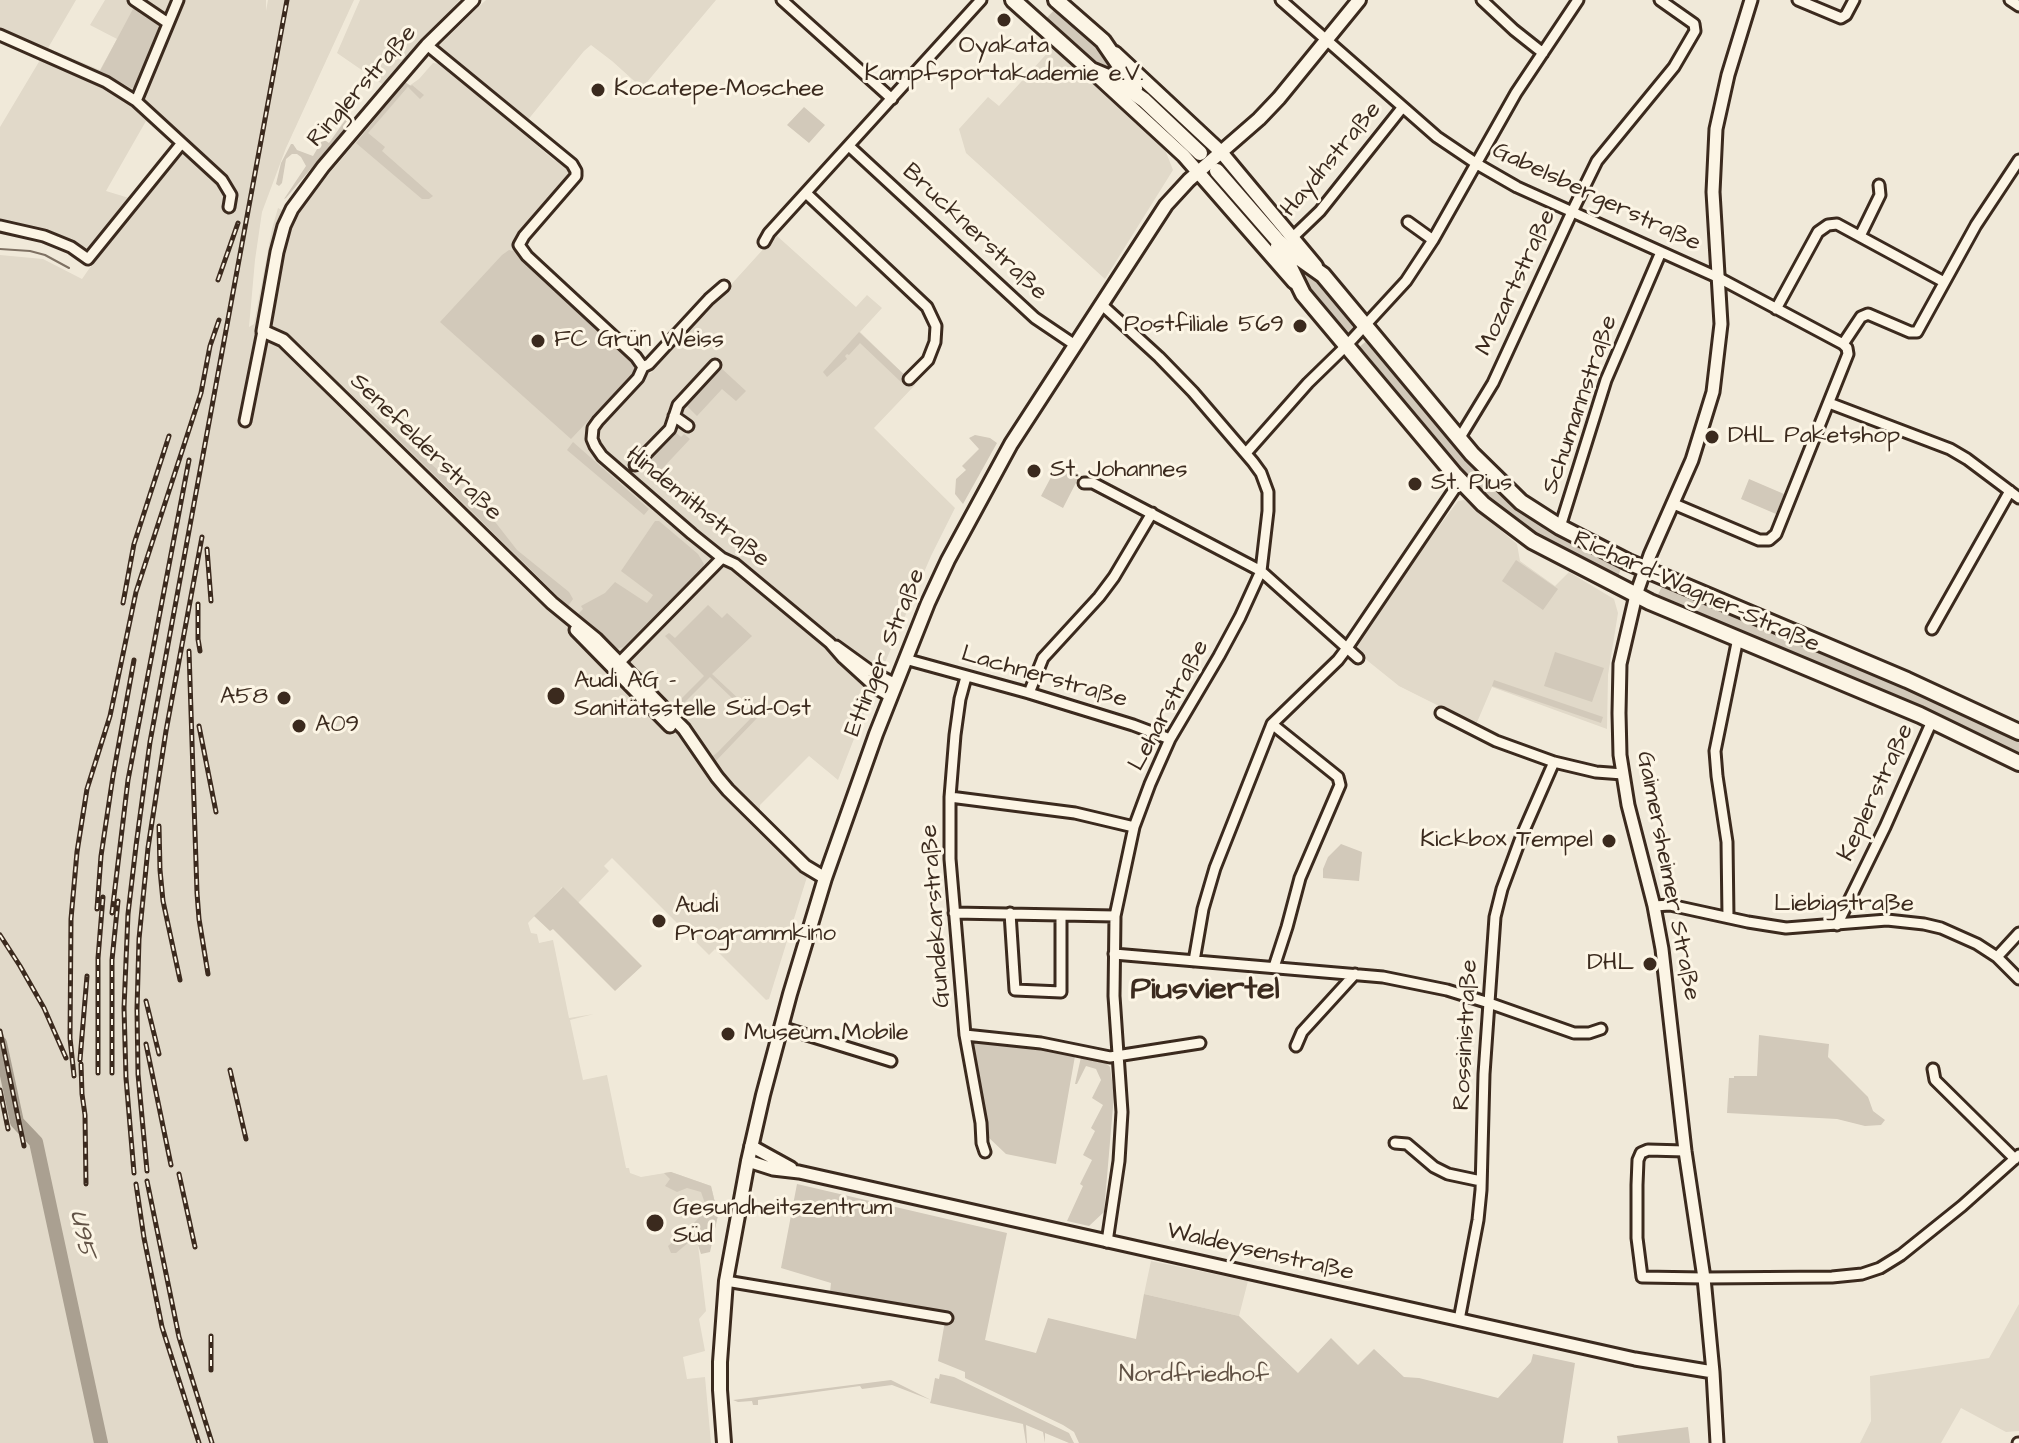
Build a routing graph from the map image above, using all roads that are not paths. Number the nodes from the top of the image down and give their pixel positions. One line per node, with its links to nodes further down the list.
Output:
1 (134, 0): 20 (street)
2 (178, 0): 20 (street)
3 (473, 0): 24 (street, Ringlerstraße)
4 (782, 0): 27 (street)
5 (981, 0): 27 (street)
6 (1013, 0): 19 (main road)
7 (1054, 0): 19 (main road); 22 (main road)
8 (1281, 0): 23 (street, Gabelsbergerstraße)
9 (1359, 0): 23 (main road, Ettinger Straße)
10 (1482, 0): 25 (street)
11 (1578, 0): 25 (street)
12 (1660, 0): 17 (street)
13 (1751, 0): 52 (street, Gaimersheimer Straße)
14 (1798, 0): 15 (street)
15 (1854, 0)
16 (2010, 0): 18 (street)
17 (1675, 4): 42 (street, Mozartstraße)
18 (2019, 6)
19 (1035, 20): 26 (main road)
20 (168, 23): 29 (street)
21 (0, 35): 29 (street)
22 (1103, 41): 28 (main road); 33 (main road, Richard-Wagner-Straße)
23 (1326, 41): 30 (street, Gabelsbergerstraße); 33 (main road, Ettinger Straße)
24 (427, 45): 59 (street, Ringlerstraße); 64 (street)
25 (1543, 53): 36 (street)
26 (1091, 70): 28 (main road); 38 (main road, Richard-Wagner-Straße)
27 (892, 99): 32 (street)
28 (1144, 100): 34 (main road)
29 (136, 101): 31 (street)
30 (1402, 108): 36 (street, Gabelsbergerstraße); 47 (street, Haydnstraße)
31 (181, 144): 41 (street); 44 (street)
32 (849, 146): 40 (street); 61 (street, Brucknerstraße)
33 (1221, 152): 38 (main road, Ettinger Straße); 47 (main road, Richard-Wagner-Straße)
34 (1200, 153)
35 (2019, 160): 53 (street)
36 (1477, 164): 42 (street, Gabelsbergerstraße); 48 (street)
37 (1217, 171): 45 (main road, Richard-Wagner-Straße)
38 (1198, 172): 55 (main road, Richard-Wagner-Straße); 56 (main road, Ettinger Straße)
39 (1879, 185): 46 (street)
40 (806, 193): 49 (street); 65 (street)
41 (229, 207)
42 (1572, 212): 50 (street, Gabelsbergerstraße); 70 (street, Mozartstraße)
43 (1408, 222): 48 (street)
44 (0, 226)
45 (1265, 228): 51 (main road, Richard-Wagner-Straße); 55 (main road, Richard-Wagner-Straße)
46 (1860, 236): 53 (street); 57 (street)
47 (1293, 237): 51 (main road, Richard-Wagner-Straße)
48 (1433, 240): 58 (street)
49 (764, 242)
50 (1661, 252): 52 (street, Gabelsbergerstraße); 79 (street, Schumannstraße)
51 (1323, 275): 58 (main road, Richard-Wagner-Straße)
52 (1719, 278): 57 (street, Gabelsbergerstraße); 77 (street, Gaimersheimer Straße)
53 (1944, 282): 60 (street)
54 (724, 286): 64 (street, Hindemithstraße)
55 (1303, 294): 62 (main road, Richard-Wagner-Straße)
56 (1101, 304): 61 (main road, Ettinger Straße); 71 (street, Leharstraße)
57 (1776, 309): 60 (street, Gabelsbergerstraße)
58 (1365, 326): 62 (street); 70 (main road, Richard-Wagner-Straße)
59 (263, 331): 68 (street); 89 (street, Senefelderstraße)
60 (1843, 344): 66 (street)
61 (1075, 345): 88 (main road, Ettinger Straße)
62 (1347, 345): 71 (street); 73 (main road, Richard-Wagner-Straße)
63 (715, 365): 67 (street)
64 (643, 367): 80 (street, Hindemithstraße)
65 (909, 379)
66 (1829, 403): 75 (street); 77 (street)
67 (674, 416): 69 (street); 72 (street)
68 (245, 421)
69 (688, 426)
70 (1459, 439): 79 (main road, Richard-Wagner-Straße)
71 (1246, 453): 82 (street, Leharstraße)
72 (635, 465)
73 (1460, 481): 83 (main road, Richard-Wagner-Straße); 86 (street)
74 (1084, 483): 78 (street)
75 (2010, 491): 76 (street); 84 (street)
76 (2019, 498)
77 (1674, 504): 81 (street, Gaimersheimer Straße)
78 (1152, 513): 82 (street); 92 (street)
79 (1560, 527): 81 (main road, Richard-Wagner-Straße)
80 (722, 558): 89 (street); 91 (street, Hindemithstraße)
81 (1645, 569): 83 (street, Gaimersheimer Straße); 96 (main road, Richard-Wagner-Straße)
82 (1261, 571): 86 (street); 97 (street, Leharstraße)
83 (1636, 595): 85 (main road, Richard-Wagner-Straße); 100 (street, Gaimersheimer Straße)
84 (1932, 629)
85 (1738, 638): 94 (main road, Richard-Wagner-Straße); 109 (street)
86 (1347, 648): 87 (street); 95 (street)
87 (1358, 658)
88 (905, 659): 90 (street, Lachnerstraße); 91 (main road, Ettinger Straße)
89 (616, 666): 103 (street, Senefelderstraße)
90 (966, 677): 92 (street, Lachnerstraße); 101 (street, Gundekarstraße)
91 (893, 690): 103 (main road, Ettinger Straße)
92 (1029, 693): 97 (street, Lachnerstraße)
93 (1441, 713): 98 (street)
94 (1932, 721): 99 (main road, Richard-Wagner-Straße); 110 (street, Keplerstraße)
95 (1272, 724): 114 (street); 115 (street)
96 (2019, 732)
97 (1170, 739): 102 (street, Leharstraße)
98 (1554, 762): 100 (street); 118 (street, Rossinistraße)
99 (2019, 763)
100 (1623, 774): 104 (street, Gaimersheimer Straße)
101 (950, 797): 102 (street); 105 (street, Gundekarstraße)
102 (1134, 827): 108 (street, Leharstraße)
103 (825, 878): 119 (main road, Ettinger Straße)
104 (1654, 906): 109 (street, Liebigstraße); 129 (street, Gaimersheimer Straße)
105 (954, 913): 106 (street); 121 (street, Gundekarstraße)
106 (1010, 913): 107 (street); 107 (street)
107 (1061, 915): 108 (street)
108 (1115, 916): 112 (street, Leharstraße)
109 (1728, 917): 110 (street, Liebigstraße)
110 (1837, 925): 113 (street, Liebigstraße)
111 (2019, 933): 113 (street)
112 (1114, 954): 114 (street); 124 (street, Leharstraße)
113 (1997, 957): 117 (street, Liebigstraße)
114 (1194, 961): 115 (street)
115 (1274, 967): 116 (street)
116 (1355, 974): 118 (street); 123 (street)
117 (2019, 979)
118 (1489, 1003): 120 (street); 134 (street, Rossinistraße)
119 (781, 1027): 125 (street); 128 (main road, Ettinger Straße)
120 (1601, 1029)
121 (965, 1035): 124 (street); 130 (street, Gundekarstraße)
122 (1200, 1043): 124 (street)
123 (1296, 1046)
124 (1119, 1057): 135 (street, Leharstraße)
125 (891, 1061)
126 (1933, 1069): 131 (street)
127 (1395, 1143): 134 (street)
128 (751, 1146): 132 (main road, Ettinger Straße); 133 (street, Waldeysenstraße)
129 (1685, 1151): 136 (street, Gaimersheimer Straße); 136 (street)
130 (985, 1152)
131 (2017, 1157): 136 (street)
132 (748, 1161): 133 (street, Waldeysenstraße); 137 (main road, Ettinger Straße)
133 (799, 1172): 135 (street, Waldeysenstraße)
134 (1481, 1181): 139 (street, Rossinistraße)
135 (1107, 1242): 139 (street, Waldeysenstraße)
136 (1704, 1278): 140 (street, Gaimersheimer Straße)
137 (726, 1281): 138 (street); 141 (main road, Ettinger Straße)
138 (947, 1318)
139 (1459, 1320): 140 (street, Waldeysenstraße)
140 (1713, 1372): 142 (street, Gaimersheimer Straße)
141 (724, 1443)
142 (1717, 1443)

